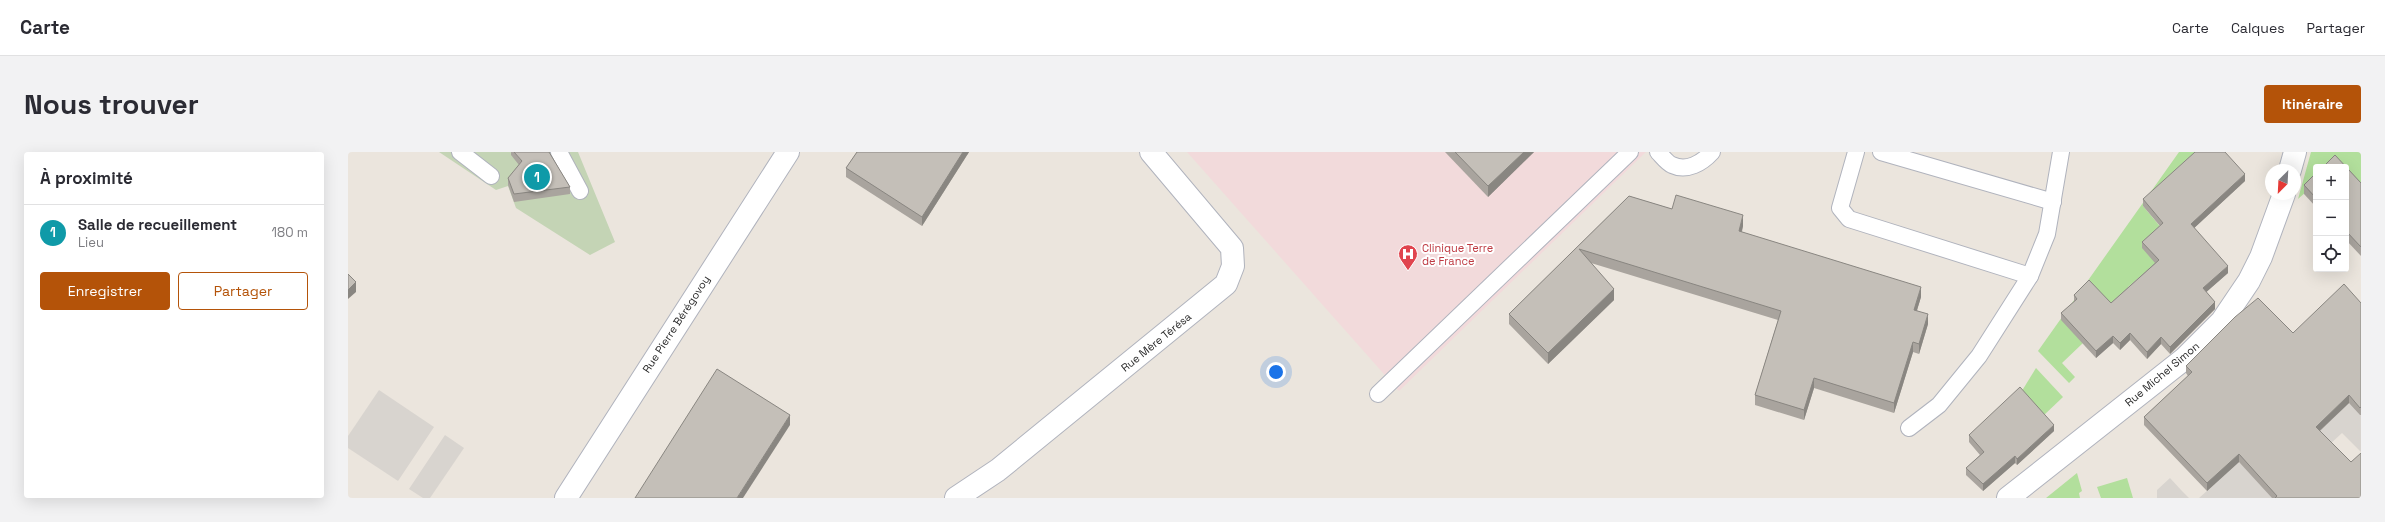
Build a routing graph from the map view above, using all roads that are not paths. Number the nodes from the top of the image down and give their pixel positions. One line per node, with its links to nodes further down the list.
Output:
1 (460, 152): 13 (lane)
2 (560, 152): 14 (lane)
3 (788, 152): 20 (street, Rue Pierre Bérégovoy)
4 (1151, 152): 21 (street, Rue Mère Térésa)
5 (1630, 152): 18 (lane)
6 (1658, 152): 7 (lane)
7 (1712, 152)
8 (1856, 152): 17 (lane)
9 (1880, 152): 16 (lane)
10 (2062, 152): 16 (lane)
11 (2295, 152): 12 (street)
12 (2292, 164)
13 (491, 176)
14 (580, 191)
15 (2282, 200): 22 (street, Rue Michel Simon)
16 (2053, 202): 17 (lane)
17 (2030, 276): 19 (lane)
18 (1378, 394)
19 (1909, 428)
20 (566, 498)
21 (956, 498)
22 (2008, 498)

